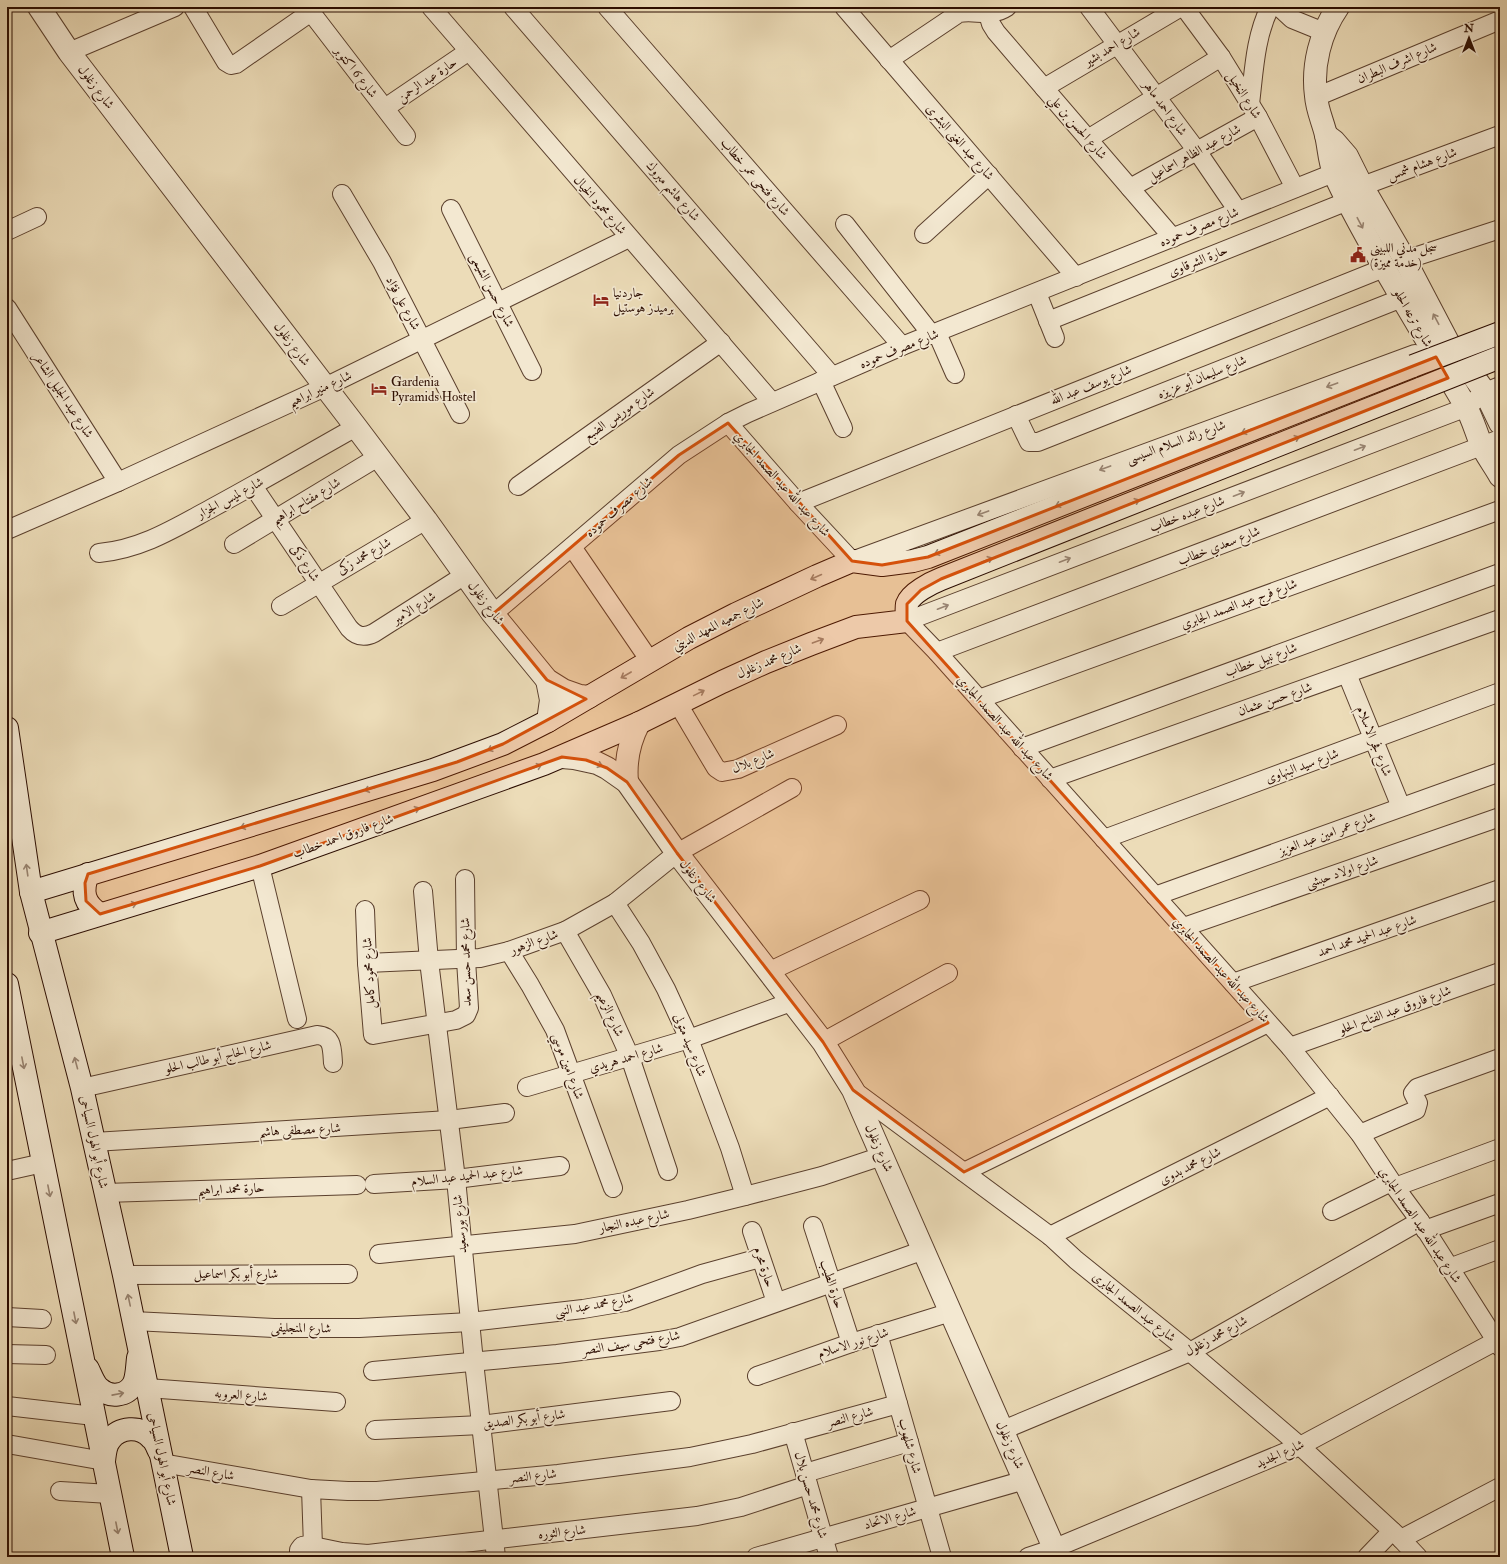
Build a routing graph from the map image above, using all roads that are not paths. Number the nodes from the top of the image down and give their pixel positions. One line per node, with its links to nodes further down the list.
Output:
1 (39, 7): 21 (main road, شارع زغلول)
2 (175, 7): 21 (street)
3 (193, 7): 14 (street)
4 (430, 7): 20 (street, شارع محمود الخيال)
5 (513, 7): 67 (street, شارع هاشم مبروك)
6 (607, 7): 63 (street, شارع فتحى عمر خطاب)
7 (1007, 7): 16 (street)
8 (1089, 7): 19 (street, شارع احمد ماهر)
9 (1181, 7): 19 (street, شارع احمد بشير)
10 (1184, 7): 22 (street, شارع النخيل)
11 (1270, 7): 28 (street)
12 (1279, 7): 18 (street)
13 (1338, 7): 18 (main road, شارع ترعه الحلو)
14 (309, 10): 27 (street, شارع 6 اكتوبر)
15 (852, 10): 23 (street, شارع عبد الغنى البشرى)
16 (988, 14): 23 (street); 24 (street, شارع الحسن بن علي)
17 (1500, 20): 26 (street, شارع اشرف البطران)
18 (1324, 32): 26 (main road, شارع ترعه الحلو)
19 (1117, 44): 24 (street, شارع احمد بشير); 25 (street, شارع احمد ماهر)
20 (469, 51): 27 (street, حارة عبد الرحمن); 46 (street, شارع محمود الخيال)
21 (70, 52): 68 (main road, شارع زغلول)
22 (1221, 57): 25 (street); 28 (street, شارع النخيل)
23 (889, 60): 34 (street, شارع عبد الغنى البشرى)
24 (1044, 88): 31 (street, شارع الحسن بن علي)
25 (1156, 96): 31 (street); 32 (street, شارع احمد ماهر)
26 (1316, 97): 33 (main road, شارع ترعه الحلو)
27 (385, 108): 30 (street, شارع 6 اكتوبر)
28 (1254, 111): 32 (street, شارع عبد الظاهر اسماعيل); 36 (street, شارع النخيل)
29 (1500, 135): 37 (street, شارع هشام شمس)
30 (406, 136)
31 (1088, 139): 35 (street, شارع الحسن بن علي)
32 (1197, 152): 35 (street, شارع عبد الظاهر اسماعيل); 40 (street, شارع احمد ماهر)
33 (1343, 169): 36 (street, شارع مصرف حموده); 37 (main road, شارع ترعه الحلو)
34 (989, 176): 45 (street); 50 (street, شارع عبد الغنى البشرى)
35 (1130, 188): 47 (street, شارع الحسن بن علي)
36 (1295, 188): 40 (street, شارع مصرف حموده)
37 (1352, 193): 48 (main road, شارع ترعه الحلو); 49 (main road, شارع ترعه الحلو, one-way to 49); 55 (street, حارة الشرقاوى)
38 (342, 194): 60 (street, شارع على فؤاد)
39 (451, 209): 53 (street, شارع حسن الشيمى)
40 (1238, 211): 47 (street, شارع مصرف حموده)
41 (37, 217): 44 (street)
42 (845, 224): 58 (street)
43 (1500, 229): 48 (street)
44 (7, 231)
45 (924, 234)
46 (629, 238): 53 (street, شارع منير ابراهيم); 61 (street, شارع محمود الخيال)
47 (1173, 238): 50 (street, شارع مصرف حموده)
48 (1405, 260): 62 (main road, شارع ترعه الحلو, one-way to 48)
49 (1384, 268): 52 (main road, شارع ترعه الحلو); 73 (street, شارع يوسف عبد الله)
50 (1076, 277): 51 (street, شارع مصرف حموده)
51 (1037, 293): 55 (street); 58 (street, شارع مصرف حموده)
52 (1402, 298): 62 (main road, شارع ترعه الحلو); 73 (street, شارع سليمان أبو عزيزه)
53 (498, 303): 60 (street, شارع منير ابراهيم); 65 (street, شارع حسن الشيمى)
54 (7, 308): 81 (street, شارع عبد الجليل الشاعر)
55 (1048, 321): 59 (street)
56 (1500, 323): 62 (street, شارع رائد السلام السيسى)
57 (1500, 332): 92 (main road, one-way to 92, bridge)
58 (934, 334): 63 (street, شارع مصرف حموده); 66 (street)
59 (1055, 338)
60 (423, 340): 68 (street, شارع منير ابراهيم); 72 (street, شارع على فؤاد)
61 (721, 342): 70 (street, شارع محمود الخيال); 83 (street, شارع موريس الضبع)
62 (1439, 345): 69 (main road, شارع ترعه الحلو); 71 (main road, شارع ترعه الحلو); 92 (street, شارع رائد السلام السيسى, one-way to 92)
63 (902, 346): 67 (street, شارع مصرف حموده)
64 (1500, 357): 99 (main road, one-way to 64, bridge)
65 (532, 371)
66 (955, 374)
67 (827, 378): 70 (street, شارع مصرف حموده); 77 (street, شارع هاشم مبروك)
68 (325, 387): 76 (main road, شارع زغلول); 81 (street, شارع منير ابراهيم)
69 (1492, 389): 71 (street, شارع عبده خطاب); 75 (main road, شارع ترعه الحلو)
70 (771, 401): 74 (street, شارع مصرف حموده)
71 (1467, 407): 78 (main road, شارع ترعه الحلو); 99 (street, شارع عبده خطاب, one-way to 71)
72 (460, 414)
73 (1016, 415): 84 (street, شارع يوسف عبد الله)
74 (728, 423): 84 (street, شارع عبد الله عبد الصمد الجابري); 90 (street, شارع مصرف حموده)
75 (1500, 423)
76 (356, 427): 79 (main road, شارع زغلول); 82 (street, شارع لميس الجزار)
77 (843, 428)
78 (1491, 443): 80 (main road, شارع ترعه الحلو); 101 (street, شارع سعدي خطاب)
79 (378, 457): 86 (street, شارع مفتاح ابراهيم); 87 (main road, شارع زغلول)
80 (1500, 476)
81 (118, 482): 88 (street, شارع منير ابراهيم)
82 (253, 486): 86 (street, شارع ذكى); 91 (street, شارع لميس الجزار)
83 (518, 486)
84 (798, 503): 92 (street, شارع عبد الله عبد الصمد الجابري)
85 (1500, 510): 107 (street, شارع فرج عبد الصمد الجابري)
86 (275, 520): 89 (street, شارع مفتاح ابراهيم); 95 (street, شارع ذكى)
87 (426, 520): 94 (main road, شارع زغلول); 95 (street, شارع محمد زكى)
88 (7, 530)
89 (234, 544)
90 (572, 547): 97 (street, شارع مصرف حموده); 102 (street)
91 (99, 553)
92 (852, 562): 102 (main road, شارع جمعيه المعهد الديني, one-way to 102)
93 (1500, 573): 114 (street, شارع نبيل خطاب)
94 (465, 575): 97 (main road, شارع زغلول); 100 (street, شارع الامير)
95 (318, 583): 96 (street, شارع محمد زكى); 100 (street, شارع ذكى)
96 (281, 606)
97 (493, 614): 104 (main road, شارع زغلول)
98 (1500, 619): 103 (street, شارع حسن عثمان)
99 (907, 621): 101 (street, شارع عبد الله عبد الصمد الجابري); 108 (main road, شارع محمد زغلول, one-way to 99)
100 (360, 636)
101 (937, 652): 107 (street, شارع عبد الله عبد الصمد الجابري)
102 (650, 661): 106 (main road, شارع جمعيه المعهد الديني, one-way to 106)
103 (1347, 674): 113 (street, شارع فجر الاسلام); 117 (street, شارع حسن عثمان)
104 (548, 680): 106 (main road, شارع زغلول); 109 (main road)
105 (1500, 692): 113 (street, شارع سيد البنهاوى)
106 (590, 697): 109 (main road)
107 (979, 699): 114 (street, شارع عبد الله عبد الصمد الجابري)
108 (678, 704): 110 (main road, شارع محمد زغلول); 111 (street, شارع بلال)
109 (548, 721): 125 (main road, one-way to 125)
110 (639, 723): 115 (main road, شارع فاروق احمد خطاب); 118 (main road)
111 (837, 725)
112 (7, 728): 129 (main road, شارع أبو الهول السياحى, one-way to 112)
113 (1373, 739): 120 (street, شارع فجر الاسلام); 122 (street, شارع سيد البنهاوى)
114 (1022, 748): 117 (street, شارع عبد الله عبد الصمد الجابري)
115 (562, 757): 118 (main road, شارع زغلول, one-way to 118); 124 (main road, شارع فاروق احمد خطاب, one-way to 115)
116 (1500, 772): 120 (street, شارع عمر امين عبد العزيز)
117 (1050, 778): 122 (street, شارع عبد الله عبد الصمد الجابري)
118 (626, 782): 123 (main road, شارع زغلول)
119 (792, 788): 123 (street, شارع الزهور)
120 (1401, 807): 130 (street, شارع عمر امين عبد العزيز)
121 (1500, 817): 135 (street, شارع اولاد حبشى)
122 (1104, 839): 130 (street, شارع عبد الله عبد الصمد الجابري)
123 (677, 853): 132 (street, شارع الزهور); 142 (main road, شارع زغلول)
124 (260, 866): 134 (main road, شارع فاروق احمد خطاب, one-way to 124); 148 (street)
125 (88, 874): 129 (main road); 134 (main road)
126 (465, 879): 139 (street, شارع محمد حسن سعد)
127 (1500, 889): 145 (street, شارع عبد الحميد محمد احمد)
128 (423, 891): 140 (street, شارع بورسعيد)
129 (31, 892): 137 (main road, شارع أبو الهول السياحى)
130 (1155, 896): 135 (street, شارع عبد الله عبد الصمد الجابري)
131 (920, 900): 142 (street)
132 (615, 903): 136 (street, شارع الزهور); 152 (street, شارع سيد متولى)
133 (365, 910): 141 (street, شارع محمود كامل)
134 (100, 914): 137 (main road, شارع فاروق احمد خطاب)
135 (1184, 928): 145 (street, شارع عبد الله عبد الصمد الجابري)
136 (565, 931): 138 (street, شارع الزهور); 155 (street, شارع الزعيم)
137 (40, 933): 160 (main road, شارع أبو الهول السياحى, one-way to 137)
138 (509, 951): 139 (street, شارع الزهور); 158 (street, شارع امين موسي)
139 (466, 960): 140 (street, شارع الزهور); 150 (street, شارع محمد حسن سعد)
140 (429, 961): 141 (street, شارع الزهور); 150 (street, شارع بورسعيد)
141 (367, 963): 150 (street, شارع محمود كامل)
142 (768, 972): 147 (main road, شارع زغلول)
143 (1500, 972): 154 (street, شارع فاروق عبد الفتاح الحلو)
144 (948, 973): 153 (street)
145 (1233, 983): 149 (street, شارع عبد الله عبد الصمد الجابري)
146 (7, 984): 151 (main road)
147 (791, 1002): 152 (street, شارع احمد هريدي); 153 (main road, شارع زغلول)
148 (296, 1018)
149 (1268, 1022): 154 (street, شارع عبد الله عبد الصمد الجابري); 173 (street)
150 (438, 1024): 164 (street, شارع بورسعيد)
151 (12, 1031): 169 (main road, one-way to 169)
152 (689, 1039): 155 (street, شارع احمد هريدي); 179 (street, شارع سيد متولى)
153 (823, 1042): 161 (main road, شارع زغلول)
154 (1290, 1048): 162 (street, شارع عبد الله عبد الصمد الجابري)
155 (630, 1057): 158 (street, شارع احمد هريدي); 172 (street, شارع الزعيم)
156 (1500, 1058): 165 (street)
157 (333, 1063): 160 (street, شارع الحاج أبو طالب الحلو)
158 (571, 1074): 159 (street, شارع احمد هريدي); 177 (street, شارع امين موسي)
159 (527, 1087)
160 (82, 1088): 166 (main road, شارع أبو الهول السياحى)
161 (853, 1090): 168 (main road, شارع زغلول); 173 (street, شارع عبد الصمد الجابرى)
162 (1330, 1096): 165 (street, شارع عبد الله عبد الصمد الجابري); 185 (street, شارع محمد بدوى)
163 (505, 1113): 164 (street, شارع مصطفى هاشم)
164 (449, 1120): 166 (street, شارع مصطفى هاشم); 174 (street, شارع بورسعيد)
165 (1360, 1134): 175 (street, شارع عبد الله عبد الصمد الجابري)
166 (94, 1142): 178 (main road, شارع أبو الهول السياحى)
167 (1500, 1148): 175 (street)
168 (882, 1156): 179 (street, شارع عبده النجار); 188 (main road, شارع زغلول)
169 (43, 1163): 171 (street); 208 (main road, one-way to 208)
170 (560, 1166): 174 (street, شارع عبد الحميد عبد السلام)
171 (7, 1171)
172 (668, 1171)
173 (964, 1172): 185 (street, شارع عبد الصمد الجابرى)
174 (456, 1179): 176 (street, شارع عبد الحميد عبد السلام); 186 (street, شارع بورسعيد)
175 (1393, 1184): 181 (street); 183 (street, شارع عبد الله عبد الصمد الجابري)
176 (365, 1185): 178 (street, حارة محمد ابراهيم)
177 (613, 1188)
178 (105, 1192): 193 (main road, شارع أبو الهول السياحى)
179 (745, 1196): 186 (street, شارع عبده النجار)
180 (1500, 1203): 183 (street, شارع محمد زغلول)
181 (1332, 1211)
182 (813, 1226): 194 (street, حارة الطيب)
183 (1422, 1226): 191 (street, شارع عبد الله عبد الصمد الجابري); 205 (street, شارع محمد زغلول)
184 (752, 1231): 190 (street, حارة محرم)
185 (1050, 1236): 205 (street, شارع عبد الصمد الجابرى)
186 (462, 1246): 189 (street, شارع عبده النجار); 200 (street, شارع بورسعيد)
187 (1500, 1248): 191 (street)
188 (924, 1250): 194 (street, شارع فتحى سيف النصر); 196 (main road, شارع زغلول)
189 (379, 1254)
190 (760, 1258): 195 (street, حارة محرم); 200 (street, شارع محمد عبد النبى)
191 (1449, 1268): 202 (street, شارع عبد الله عبد الصمد الجابري)
192 (348, 1274): 193 (street, شارع أبو بكر اسماعيل)
193 (124, 1275): 199 (main road, شارع أبو الهول السياحى, one-way to 193)
194 (832, 1284): 195 (street, شارع فتحى سيف النصر); 203 (street, حارة الطيب)
195 (776, 1302): 209 (street, شارع فتحى سيف النصر)
196 (951, 1312): 201 (street, شارع نور الاسلام); 220 (main road, شارع زغلول)
197 (7, 1317): 198 (street)
198 (42, 1319)
199 (133, 1321): 200 (street, شارع المنجليفى); 204 (main road, شارع أبو الهول السياحى)
200 (470, 1322): 209 (street, شارع بورسعيد)
201 (878, 1334): 203 (street, شارع نور الاسلام); 215 (street, شارع شلهوب)
202 (1497, 1339): 224 (street, شارع الجديد)
203 (851, 1343): 211 (street, شارع نور الاسلام)
204 (139, 1351): 208 (main road, one-way to 204); 212 (main road, شارع أبو الهول السياحى)
205 (1190, 1352): 220 (street, شارع محمد زغلول); 224 (street, شارع عبد الصمد الجابرى)
206 (7, 1354): 207 (street)
207 (46, 1355)
208 (84, 1361): 217 (main road)
209 (474, 1362): 210 (street, شارع فتحى سيف النصر); 218 (street, شارع بورسعيد)
210 (373, 1371)
211 (757, 1376)
212 (147, 1388): 214 (street, شارع العروبه); 225 (main road, شارع أبو الهول السياحى)
213 (671, 1401): 218 (street, شارع أبو بكر الصديق)
214 (336, 1402)
215 (898, 1404): 221 (street, شارع النصر); 222 (street, شارع شلهوب)
216 (7, 1406): 217 (street)
217 (94, 1416): 226 (main road)
218 (481, 1425): 219 (street, شارع أبو بكر الصديق); 229 (street, شارع بورسعيد)
219 (375, 1430)
220 (1003, 1430): 228 (main road, شارع زغلول)
221 (793, 1432): 227 (street, شارع محمد حسن بلال); 229 (street, شارع النصر)
222 (909, 1442): 227 (street, شارع الثوره); 234 (street, شارع شلهوب)
223 (7, 1444): 226 (street)
224 (1300, 1446): 235 (street, شارع عبد الصمد الجابرى); 239 (street, شارع الجديد)
225 (161, 1458): 226 (main road); 231 (street, شارع النصر); 241 (main road, شارع أبو الهول السياحى)
226 (104, 1461): 233 (main road)
227 (806, 1479): 236 (street, شارع محمد حسن بلال); 237 (street, شارع الثوره)
228 (1025, 1480): 234 (street, شارع الاتحاد); 239 (main road, شارع زغلول)
229 (487, 1481): 231 (street, شارع النصر); 237 (street, شارع بورسعيد)
230 (1500, 1487): 235 (street)
231 (311, 1489): 238 (street)
232 (60, 1491): 233 (street)
233 (110, 1494): 240 (main road, one-way to 240)
234 (927, 1507): 236 (street, شارع الاتحاد); 245 (street, شارع شلهوب)
235 (1396, 1535): 247 (street); 248 (street, شارع عبد الصمد الجابرى)
236 (823, 1537): 243 (street, شارع الاتحاد); 244 (street, شارع محمد حسن بلال)
237 (494, 1539): 238 (street, شارع الثوره); 242 (street, شارع بورسعيد)
238 (306, 1552)
239 (1057, 1553): 246 (street, شارع الجديد)
240 (123, 1557)
241 (182, 1557)
242 (496, 1557)
243 (756, 1557)
244 (829, 1557)
245 (942, 1557)
246 (1028, 1557)
247 (1367, 1557)
248 (1418, 1557)

